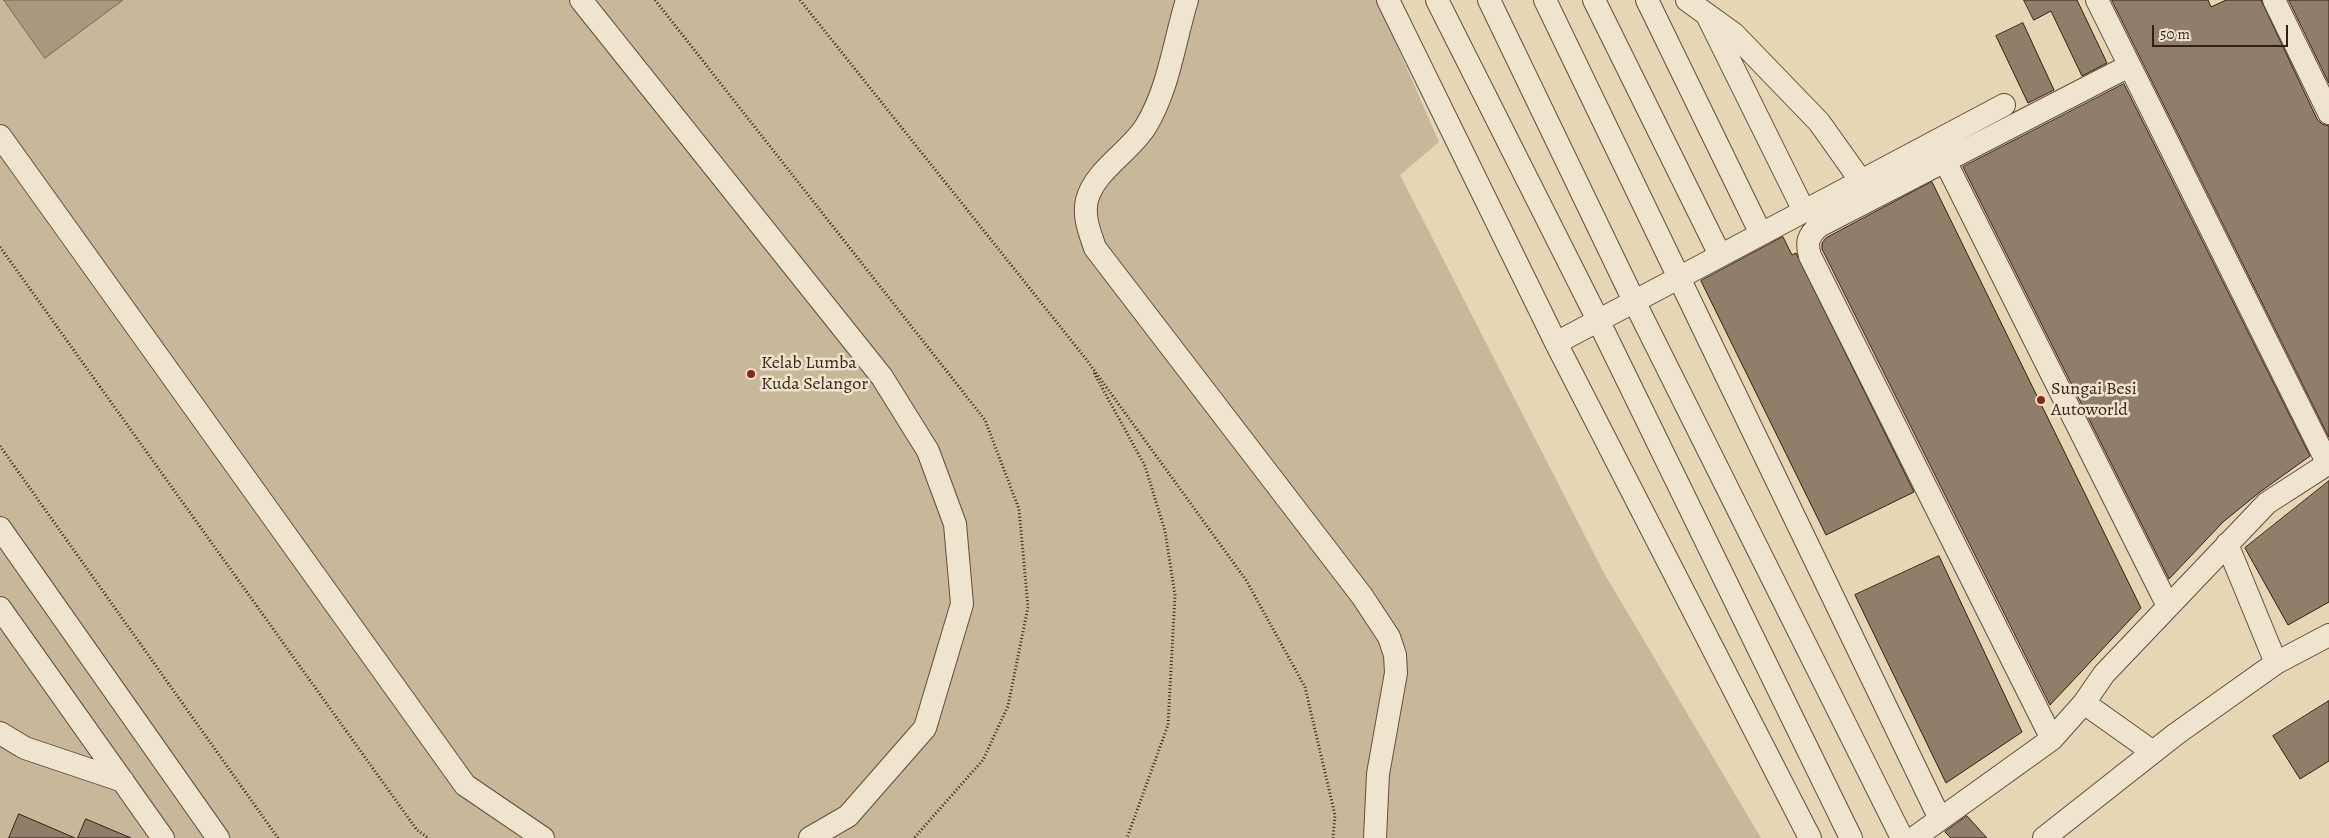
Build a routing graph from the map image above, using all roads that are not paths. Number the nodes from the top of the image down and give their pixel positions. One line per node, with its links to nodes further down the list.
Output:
1 (581, 0): 41 (lane)
2 (1188, 0): 42 (lane)
3 (1388, 0): 24 (lane)
4 (1437, 0): 23 (lane)
5 (1489, 0): 22 (lane)
6 (1545, 0): 21 (lane)
7 (1594, 0): 20 (lane)
8 (1647, 0): 19 (lane)
9 (2097, 0): 12 (lane)
10 (2274, 0): 14 (lane)
11 (1696, 6): 17 (lane); 18 (lane)
12 (2129, 66): 16 (lane); 25 (lane)
13 (2004, 105): 17 (lane)
14 (2329, 113)
15 (0, 136): 40 (lane)
16 (1945, 161): 28 (lane); 34 (lane)
17 (1861, 181): 18 (lane)
18 (1804, 211): 19 (lane)
19 (1761, 234): 20 (lane)
20 (1720, 256): 21 (lane)
21 (1679, 277): 22 (lane); 37 (lane)
22 (1634, 301): 23 (lane); 45 (lane)
23 (1598, 320): 24 (lane); 44 (lane)
24 (1556, 343): 43 (lane)
25 (2328, 464): 27 (lane)
26 (0, 528): 39 (lane)
27 (2226, 544): 28 (lane); 31 (lane)
28 (2168, 606): 32 (lane)
29 (0, 608): 36 (lane)
30 (2329, 635): 31 (lane)
31 (2276, 663): 35 (lane)
32 (2084, 703): 34 (lane); 35 (lane)
33 (0, 733): 36 (lane)
34 (2052, 739): 37 (lane)
35 (2153, 752): 47 (lane)
36 (123, 781): 38 (lane)
37 (1940, 819): 46 (lane)
38 (164, 838)
39 (218, 838)
40 (544, 838)
41 (810, 838)
42 (1375, 838)
43 (1810, 838)
44 (1851, 838)
45 (1902, 838)
46 (1914, 838)
47 (2044, 838)

